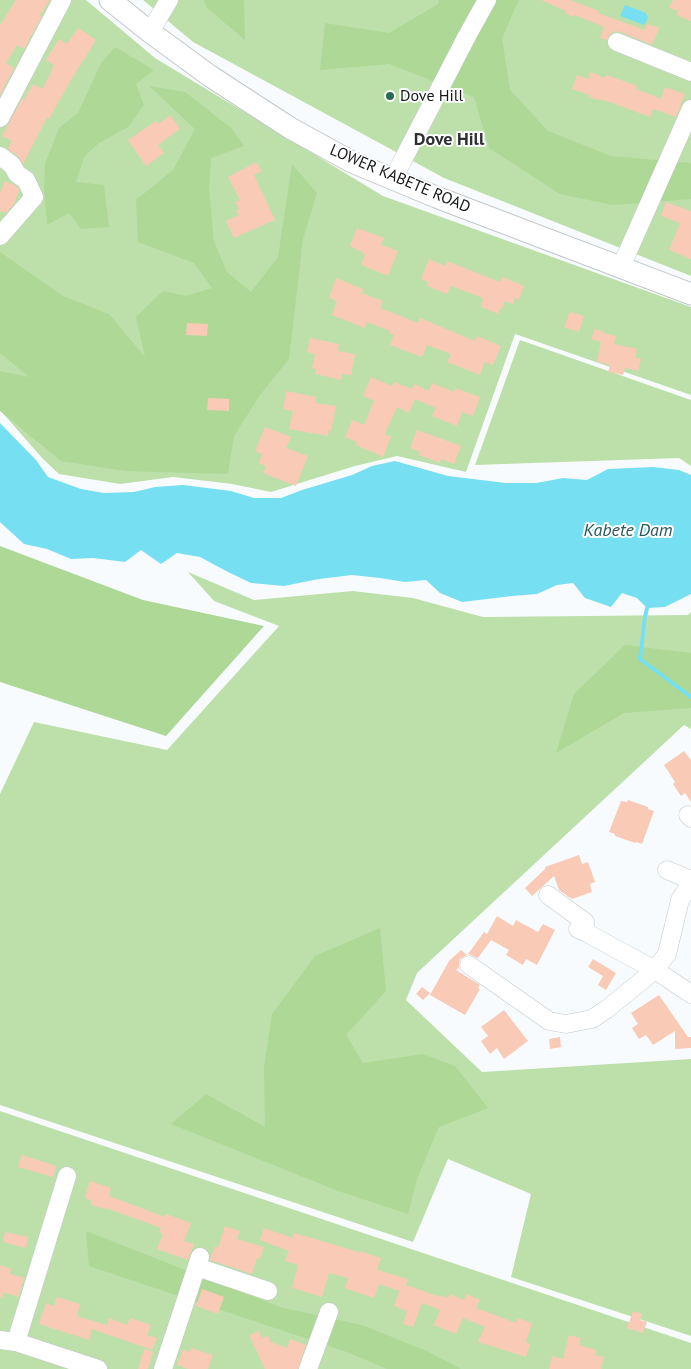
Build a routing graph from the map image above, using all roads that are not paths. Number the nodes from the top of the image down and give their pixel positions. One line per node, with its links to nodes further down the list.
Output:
1 (62, 0): 9 (street)
2 (110, 0): 5 (main road, LOWER KABETE ROAD)
3 (169, 0): 5 (street)
4 (487, 0): 11 (street)
5 (150, 32): 11 (main road, LOWER KABETE ROAD)
6 (617, 42): 7 (street)
7 (691, 72)
8 (691, 109): 13 (street)
9 (0, 118)
10 (0, 156): 12 (street)
11 (393, 180): 13 (main road, LOWER KABETE ROAD)
12 (0, 236)
13 (621, 267): 14 (main road, LOWER KABETE ROAD)
14 (691, 294)
15 (667, 870): 16 (street)
16 (691, 882): 19 (street)
17 (548, 895): 19 (street)
18 (469, 965): 19 (street)
19 (655, 970): 20 (street)
20 (691, 994)
21 (67, 1176): 24 (street)
22 (268, 1291): 26 (street)
23 (329, 1312): 27 (street)
24 (8, 1341): 25 (street)
25 (98, 1369)
26 (163, 1369)
27 (308, 1369)

